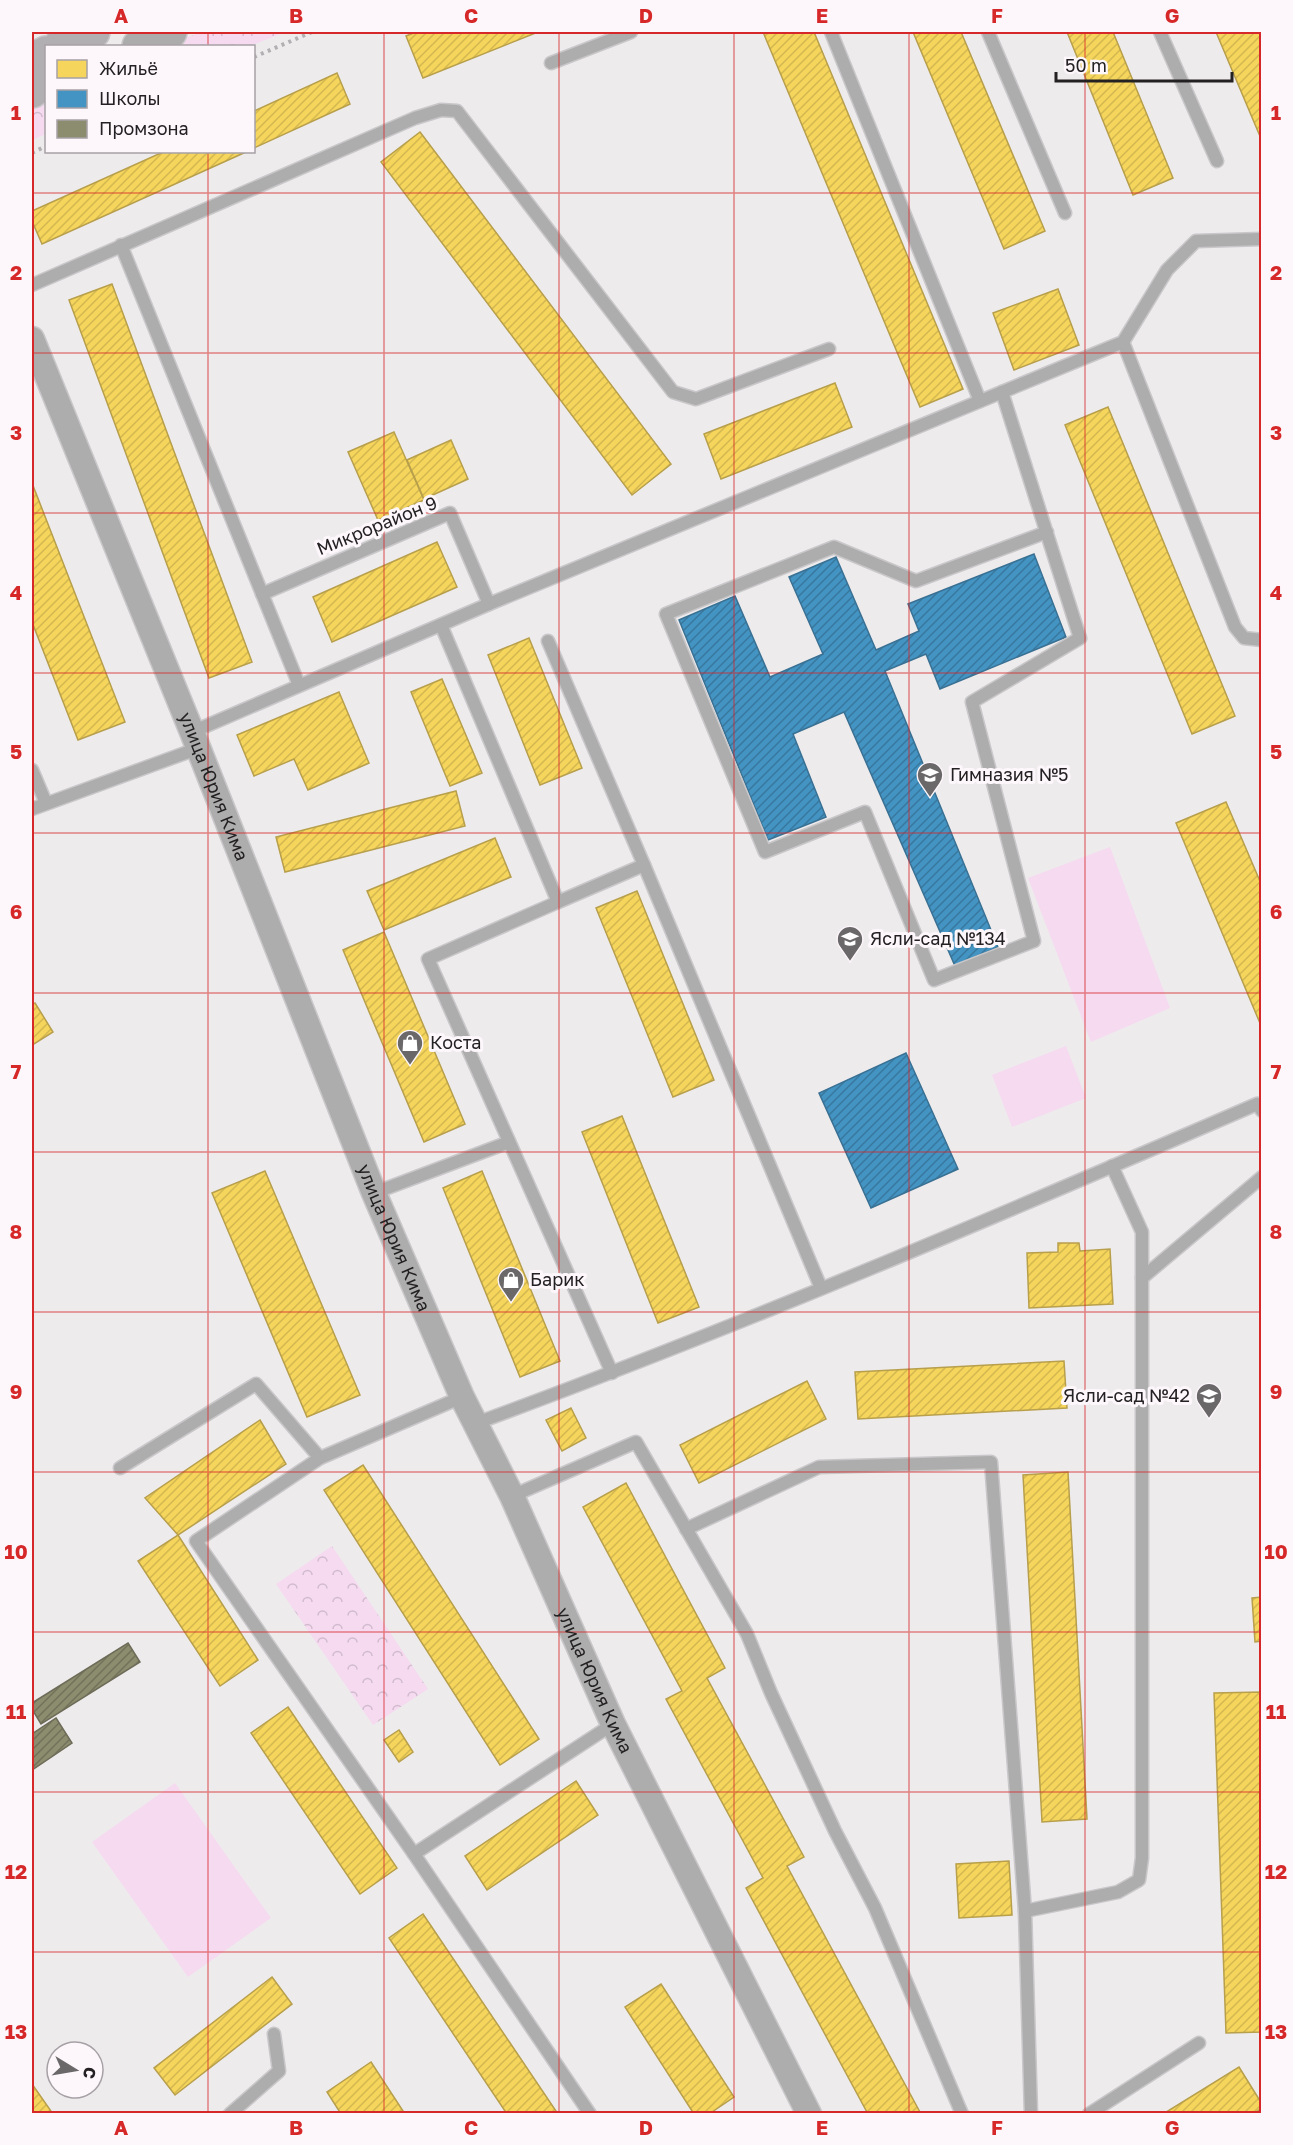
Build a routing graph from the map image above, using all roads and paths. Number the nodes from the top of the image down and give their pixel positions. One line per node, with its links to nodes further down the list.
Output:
1 (93, 32): 9 (main road)
2 (112, 32): 10 (main road)
3 (170, 32): 11 (main road)
4 (312, 32): 12 (path)
5 (632, 32): 13 (lane)
6 (831, 32): 25 (lane)
7 (988, 32): 17 (lane)
8 (1160, 32): 16 (lane)
9 (62, 45)
10 (93, 45)
11 (141, 45)
12 (255, 57)
13 (551, 63)
14 (45, 81): 15 (main road)
15 (32, 91)
16 (1217, 161)
17 (1065, 213)
18 (1262, 239): 22 (lane)
19 (120, 245): 20 (lane); 23 (lane); 27 (lane)
20 (32, 285)
21 (32, 339): 33 (street, улица Юрия Кима)
22 (1123, 342): 24 (lane); 31 (lane)
23 (829, 349)
24 (1002, 392): 25 (lane); 26 (lane)
25 (980, 401): 28 (lane)
26 (1047, 532): 26 (lane)
27 (262, 594): 28 (lane, Микрорайон 9); 32 (lane)
28 (489, 604): 29 (lane)
29 (441, 624): 32 (lane); 38 (lane)
30 (548, 640): 37 (lane)
31 (1262, 640)
32 (299, 685): 33 (lane)
33 (195, 740): 35 (lane); 43 (street, улица Юрия Кима)
34 (32, 770): 35 (lane)
35 (46, 803): 36 (lane)
36 (32, 808)
37 (644, 865): 38 (lane); 45 (lane)
38 (558, 902): 40 (lane)
39 (1262, 1111): 41 (lane)
40 (510, 1142): 43 (lane); 46 (lane)
41 (1112, 1166): 44 (lane); 45 (lane)
42 (1262, 1177): 44 (lane)
43 (374, 1193): 47 (street, улица Юрия Кима)
44 (1142, 1278): 55 (lane)
45 (821, 1288): 46 (lane)
46 (612, 1373): 48 (lane)
47 (462, 1397): 48 (street, улица Юрия Кима); 49 (lane)
48 (474, 1424): 51 (street, улица Юрия Кима)
49 (320, 1458): 50 (lane); 54 (lane)
50 (120, 1468)
51 (512, 1496): 52 (lane); 53 (street, улица Юрия Кима)
52 (687, 1529): 55 (lane); 61 (lane)
53 (613, 1724): 54 (lane); 58 (street, улица Юрия Кима)
54 (414, 1854): 60 (lane)
55 (1025, 1911): 62 (lane)
56 (274, 2034): 59 (lane)
57 (1199, 2043): 63 (lane)
58 (803, 2111)
59 (230, 2114)
60 (590, 2114)
61 (962, 2114)
62 (1031, 2114)
63 (1089, 2114)

